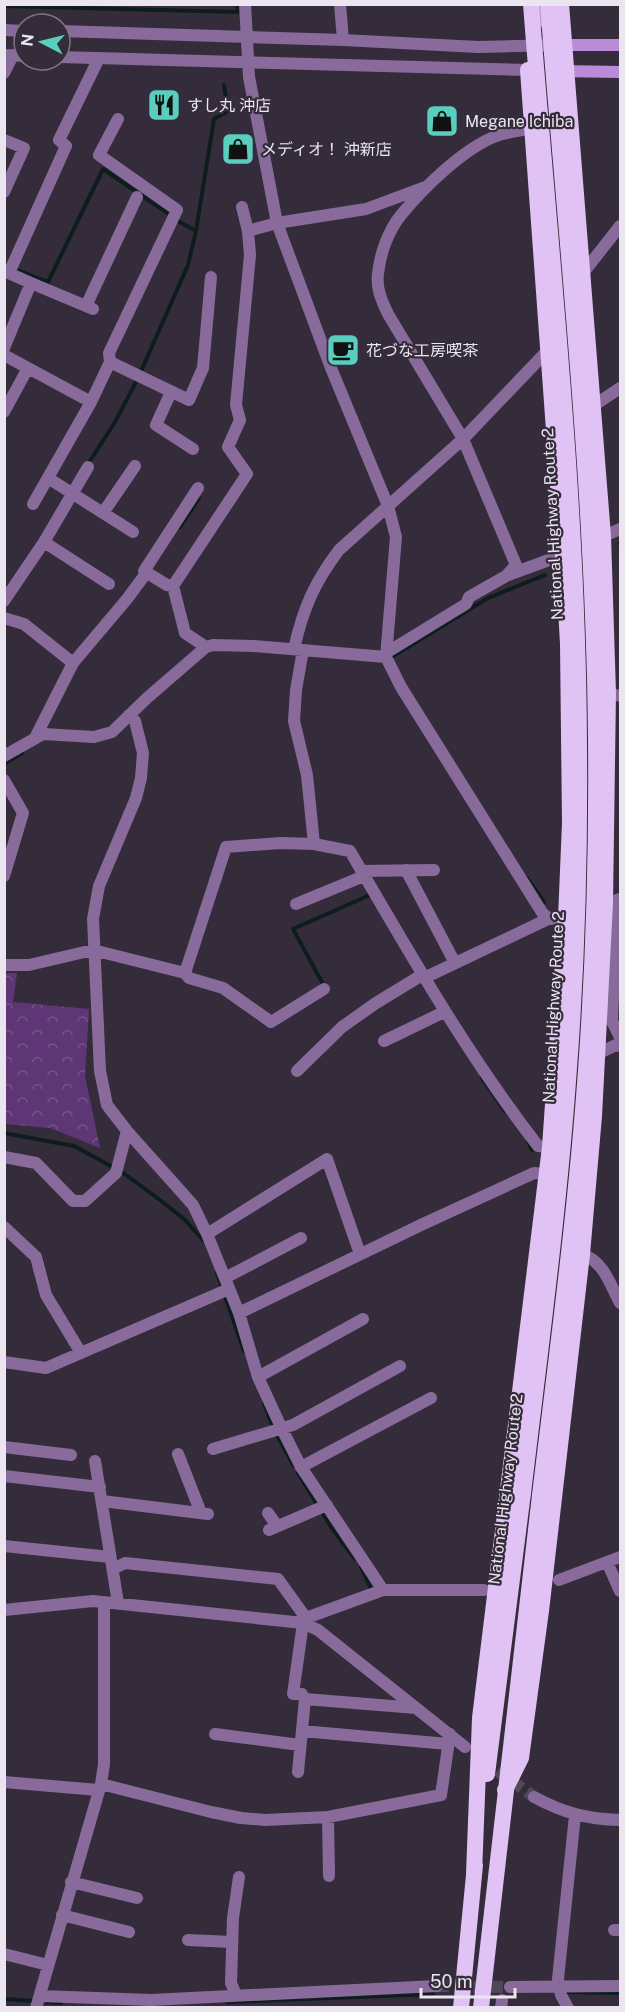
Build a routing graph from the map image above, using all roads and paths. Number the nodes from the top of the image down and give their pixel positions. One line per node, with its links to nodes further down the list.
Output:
1 (245, 4): 8 (street)
2 (340, 4): 9 (street)
3 (524, 4): 12 (main road)
4 (531, 4): 10 (main road); 126 (highway, National Highway Route 2, bridge)
5 (548, 4): 126 (highway, National Highway Route 2, bridge)
6 (561, 4): 10 (highway)
7 (72, 32): 8 (street)
8 (246, 36): 9 (street); 16 (street)
9 (343, 40): 12 (street)
10 (563, 45): 11 (main road); 12 (street); 18 (highway)
11 (621, 45)
12 (527, 46): 17 (main road)
13 (72, 57): 14 (street)
14 (99, 58): 16 (street); 31 (street)
15 (12, 59): 20 (street)
16 (247, 62): 17 (street); 28 (street)
17 (528, 70): 18 (main road); 22 (highway)
18 (566, 71): 19 (main road); 32 (highway)
19 (621, 72)
20 (4, 73)
21 (118, 119): 39 (street)
22 (532, 128): 24 (street); 37 (highway)
23 (4, 140): 25 (street)
24 (429, 186): 28 (street); 46 (street)
25 (4, 192)
26 (137, 197): 34 (street)
27 (242, 207): 30 (street)
28 (277, 224): 30 (street); 54 (street)
29 (621, 226): 32 (street)
30 (248, 231): 64 (street)
31 (7, 272): 34 (street)
32 (583, 273): 35 (highway)
33 (211, 277): 42 (street)
34 (31, 283): 36 (street)
35 (585, 303): 37 (street); 44 (highway)
36 (4, 348)
37 (549, 350): 46 (street); 60 (highway)
38 (4, 355): 40 (street)
39 (110, 362): 42 (street); 43 (street)
40 (28, 368): 43 (street); 45 (street)
41 (621, 388): 44 (street)
42 (171, 392): 47 (street)
43 (91, 402): 50 (street)
44 (593, 406): 58 (highway)
45 (5, 412)
46 (464, 439): 54 (street); 62 (street)
47 (193, 449)
48 (135, 466): 55 (street)
49 (88, 467): 52 (street)
50 (48, 478): 52 (street); 53 (street)
51 (198, 488): 61 (street)
52 (72, 493): 55 (street); 59 (street)
53 (33, 504)
54 (388, 506): 68 (street); 69 (street)
55 (103, 513): 57 (street)
56 (621, 529): 58 (street)
57 (133, 532)
58 (603, 536): 60 (street); 71 (highway)
59 (44, 542): 63 (street); 65 (street)
60 (563, 555): 62 (street); 83 (highway)
61 (148, 573): 64 (street); 70 (street)
62 (506, 576): 69 (street)
63 (109, 584)
64 (173, 586): 67 (street)
65 (4, 601)
66 (4, 618): 70 (street)
67 (206, 647): 68 (street); 72 (street)
68 (299, 650): 69 (street); 76 (street)
69 (386, 655): 84 (street)
70 (73, 663): 73 (street)
71 (614, 694): 81 (highway)
72 (131, 717): 73 (street); 85 (street)
73 (35, 738): 74 (street)
74 (4, 756)
75 (4, 780): 80 (street)
76 (314, 844): 79 (street); 88 (street)
77 (406, 870): 78 (street); 79 (street); 86 (street)
78 (434, 870)
79 (363, 873): 82 (street); 89 (street)
80 (4, 876)
81 (613, 901): 83 (street); 92 (street); 95 (highway)
82 (296, 904)
83 (566, 918): 84 (street); 98 (highway)
84 (548, 919): 86 (street)
85 (93, 954): 87 (street); 88 (street); 97 (street)
86 (455, 963): 89 (street)
87 (4, 966)
88 (185, 973): 90 (street)
89 (423, 977): 91 (street); 96 (street)
90 (324, 989)
91 (444, 1012): 93 (street); 98 (street)
92 (621, 1037)
93 (384, 1041)
94 (621, 1046): 95 (street)
95 (599, 1053): 102 (highway)
96 (297, 1071)
97 (127, 1131): 99 (street); 104 (street)
98 (550, 1147): 100 (highway)
99 (4, 1158)
100 (546, 1174): 101 (highway); 106 (street)
101 (544, 1195): 102 (highway); 157 (highway)
102 (587, 1199): 107 (highway)
103 (4, 1227): 112 (street)
104 (207, 1234): 106 (street); 108 (street)
105 (301, 1238): 108 (street)
106 (360, 1254): 110 (street)
107 (582, 1254): 109 (street); 152 (highway)
108 (227, 1286): 110 (street); 112 (street)
109 (621, 1303)
110 (238, 1313): 115 (street)
111 (363, 1319): 115 (street)
112 (81, 1353): 113 (street)
113 (4, 1362)
114 (400, 1366): 117 (street)
115 (258, 1377): 117 (street)
116 (431, 1398): 123 (street)
117 (280, 1428): 119 (street); 123 (street)
118 (4, 1447): 121 (street)
119 (213, 1449)
120 (178, 1454): 127 (street)
121 (71, 1455)
122 (95, 1461): 125 (street)
123 (301, 1467): 128 (street)
124 (4, 1476): 125 (street)
125 (100, 1487): 127 (street)
126 (532, 1494): 152 (highway, National Highway Route 2); 157 (highway, National Highway Route 2)
127 (102, 1501): 133 (street)
128 (326, 1505): 129 (street); 135 (street)
129 (268, 1513)
130 (4, 1546): 133 (street)
131 (621, 1557): 132 (street)
132 (607, 1562): 134 (street); 137 (street)
133 (111, 1563): 139 (street); 141 (street)
134 (559, 1580)
135 (383, 1590): 136 (street); 141 (street)
136 (484, 1590)
137 (621, 1591)
138 (104, 1602): 139 (street); 140 (street); 151 (street)
139 (118, 1603): 141 (street)
140 (4, 1610)
141 (305, 1621): 142 (street); 143 (street)
142 (302, 1694)
143 (416, 1708): 144 (street); 146 (street)
144 (302, 1731): 146 (street); 147 (street)
145 (215, 1734): 147 (street)
146 (449, 1739): 148 (street); 155 (street)
147 (300, 1745): 149 (street)
148 (465, 1747)
149 (298, 1772)
150 (4, 1782): 151 (street)
151 (100, 1787): 155 (street); 160 (street)
152 (505, 1790): 175 (highway, National Highway Route 2)
153 (534, 1797): 154 (street)
154 (575, 1815): 156 (street); 171 (street)
155 (328, 1817): 158 (street)
156 (621, 1820)
157 (474, 1874): 174 (highway, National Highway Route 2)
158 (329, 1876)
159 (239, 1877): 165 (street)
160 (71, 1882): 161 (street); 162 (street)
161 (137, 1898)
162 (62, 1915): 163 (street); 167 (street)
163 (129, 1932)
164 (188, 1940): 165 (street)
165 (232, 1942): 172 (street)
166 (4, 1954): 167 (street)
167 (48, 1965): 173 (street)
168 (436, 1986): 172 (street)
169 (621, 1986): 171 (street)
170 (510, 1987): 171 (street)
171 (560, 1991): 176 (street)
172 (236, 1995): 173 (street)
173 (38, 2002)
174 (461, 2007)
175 (481, 2007)
176 (568, 2007)

